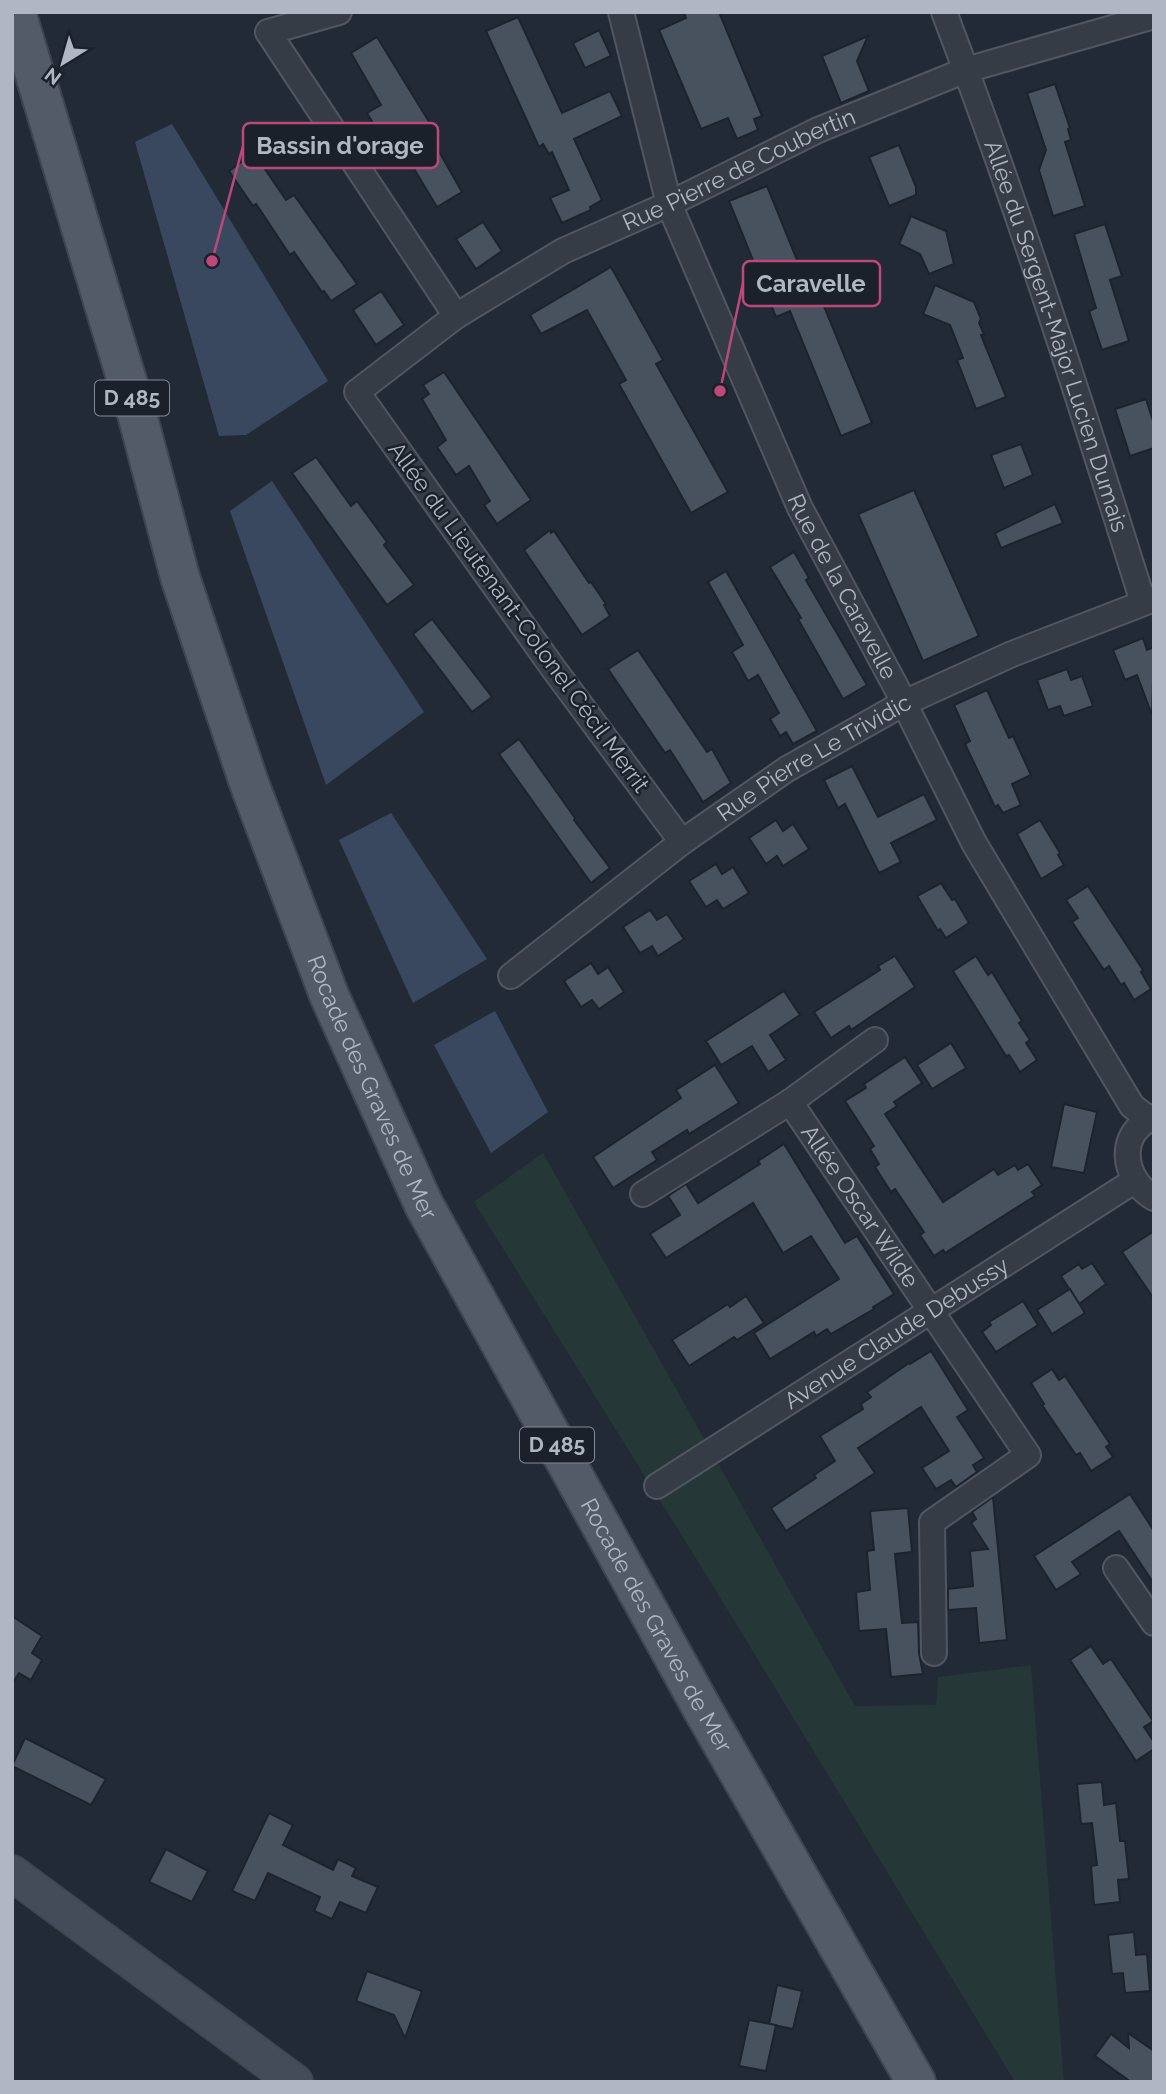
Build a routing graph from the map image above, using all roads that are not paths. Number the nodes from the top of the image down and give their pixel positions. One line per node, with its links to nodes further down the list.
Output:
1 (16, 12): 27 (main road, Rocade des Graves de Mer / D 485)
2 (340, 12): 8 (street)
3 (621, 12): 7 (street, Rue de la Caravelle)
4 (943, 12): 6 (street, Allée du Sergent-Major Lucien Dumais)
5 (1154, 16): 6 (street, Rue Pierre de Coubertin)
6 (966, 70): 7 (street, Rue Pierre de Coubertin); 10 (street, Allée du Sergent-Major Lucien Dumais)
7 (668, 204): 8 (street, Rue Pierre de Coubertin); 11 (street, Rue de la Caravelle)
8 (456, 316): 9 (street, Rue Pierre de Coubertin)
9 (357, 392): 12 (street, Allée du Lieutenant-Colonel Cécil Merrit)
10 (1149, 600): 11 (street, Rue Pierre Le Trividic)
11 (904, 703): 12 (street, Rue Pierre Le Trividic); 16 (street, Rue de la Caravelle)
12 (682, 842): 13 (street, Rue Pierre Le Trividic)
13 (511, 976)
14 (875, 1040): 15 (street, Allée Oscar Wilde)
15 (790, 1102): 18 (street, Allée Oscar Wilde); 20 (street, Allée Oscar Wilde)
16 (1151, 1118): 17 (street)
17 (1134, 1181): 19 (street); 20 (street, Avenue Claude Debussy)
18 (643, 1194)
19 (1154, 1198)
20 (932, 1310): 21 (street, Avenue Claude Debussy); 24 (street, Allée Oscar Wilde)
21 (657, 1486)
22 (1116, 1568): 23 (street)
23 (1154, 1623)
24 (934, 1653)
25 (12, 1873): 26 (street)
26 (295, 2082)
27 (916, 2082)

